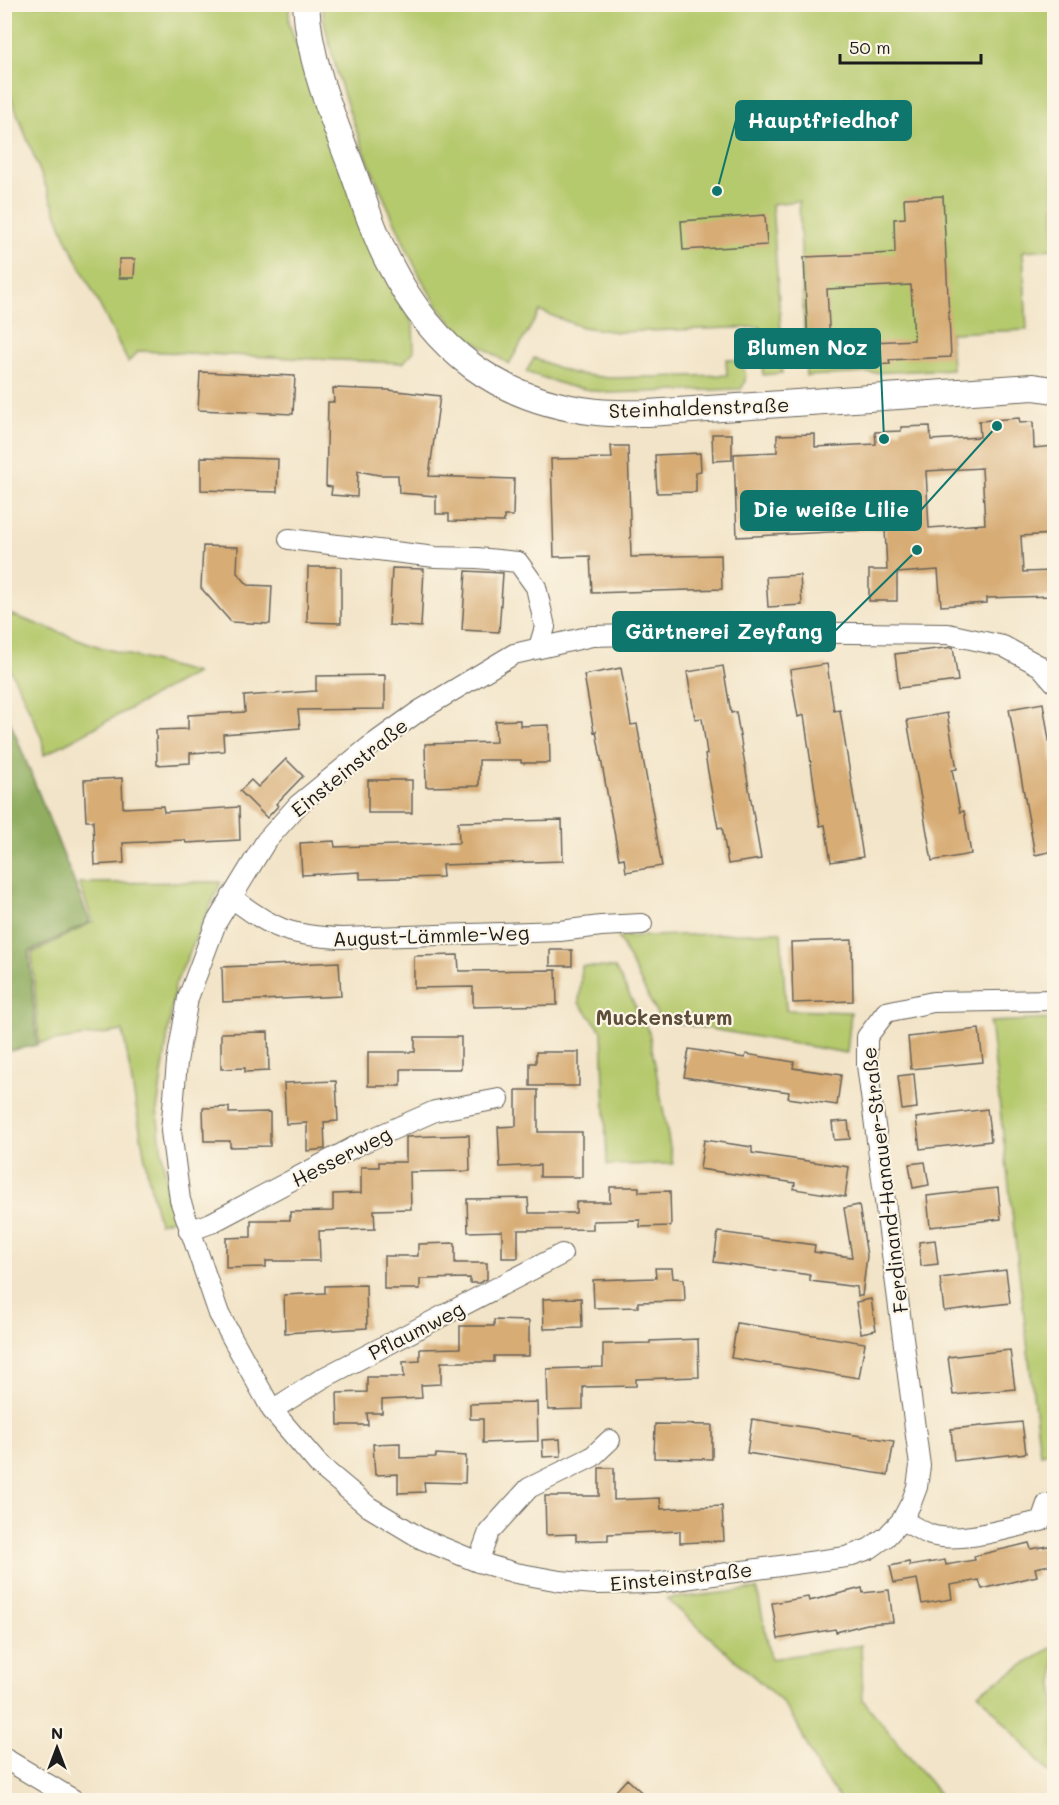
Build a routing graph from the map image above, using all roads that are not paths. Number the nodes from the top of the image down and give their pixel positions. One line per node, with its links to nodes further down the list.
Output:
1 (306, 4): 2 (street, Steinhaldenstraße)
2 (1054, 390)
3 (289, 539): 4 (street)
4 (540, 647): 5 (street, Einsteinstraße); 6 (street, Einsteinstraße)
5 (1054, 682)
6 (231, 897): 7 (street, August-Lämmle-Weg); 10 (street, Einsteinstraße)
7 (642, 924)
8 (1054, 1000): 15 (street, Ferdinand-Hanauer-Straße)
9 (499, 1099): 10 (street, Hesserweg)
10 (189, 1231): 12 (street, Einsteinstraße)
11 (562, 1254): 12 (street, Pflaumweg)
12 (272, 1410): 16 (street, Einsteinstraße)
13 (609, 1440): 16 (street)
14 (1047, 1504): 15 (street)
15 (902, 1520): 16 (street, Einsteinstraße)
16 (477, 1563)
17 (4, 1758): 18 (street)
18 (74, 1800)

